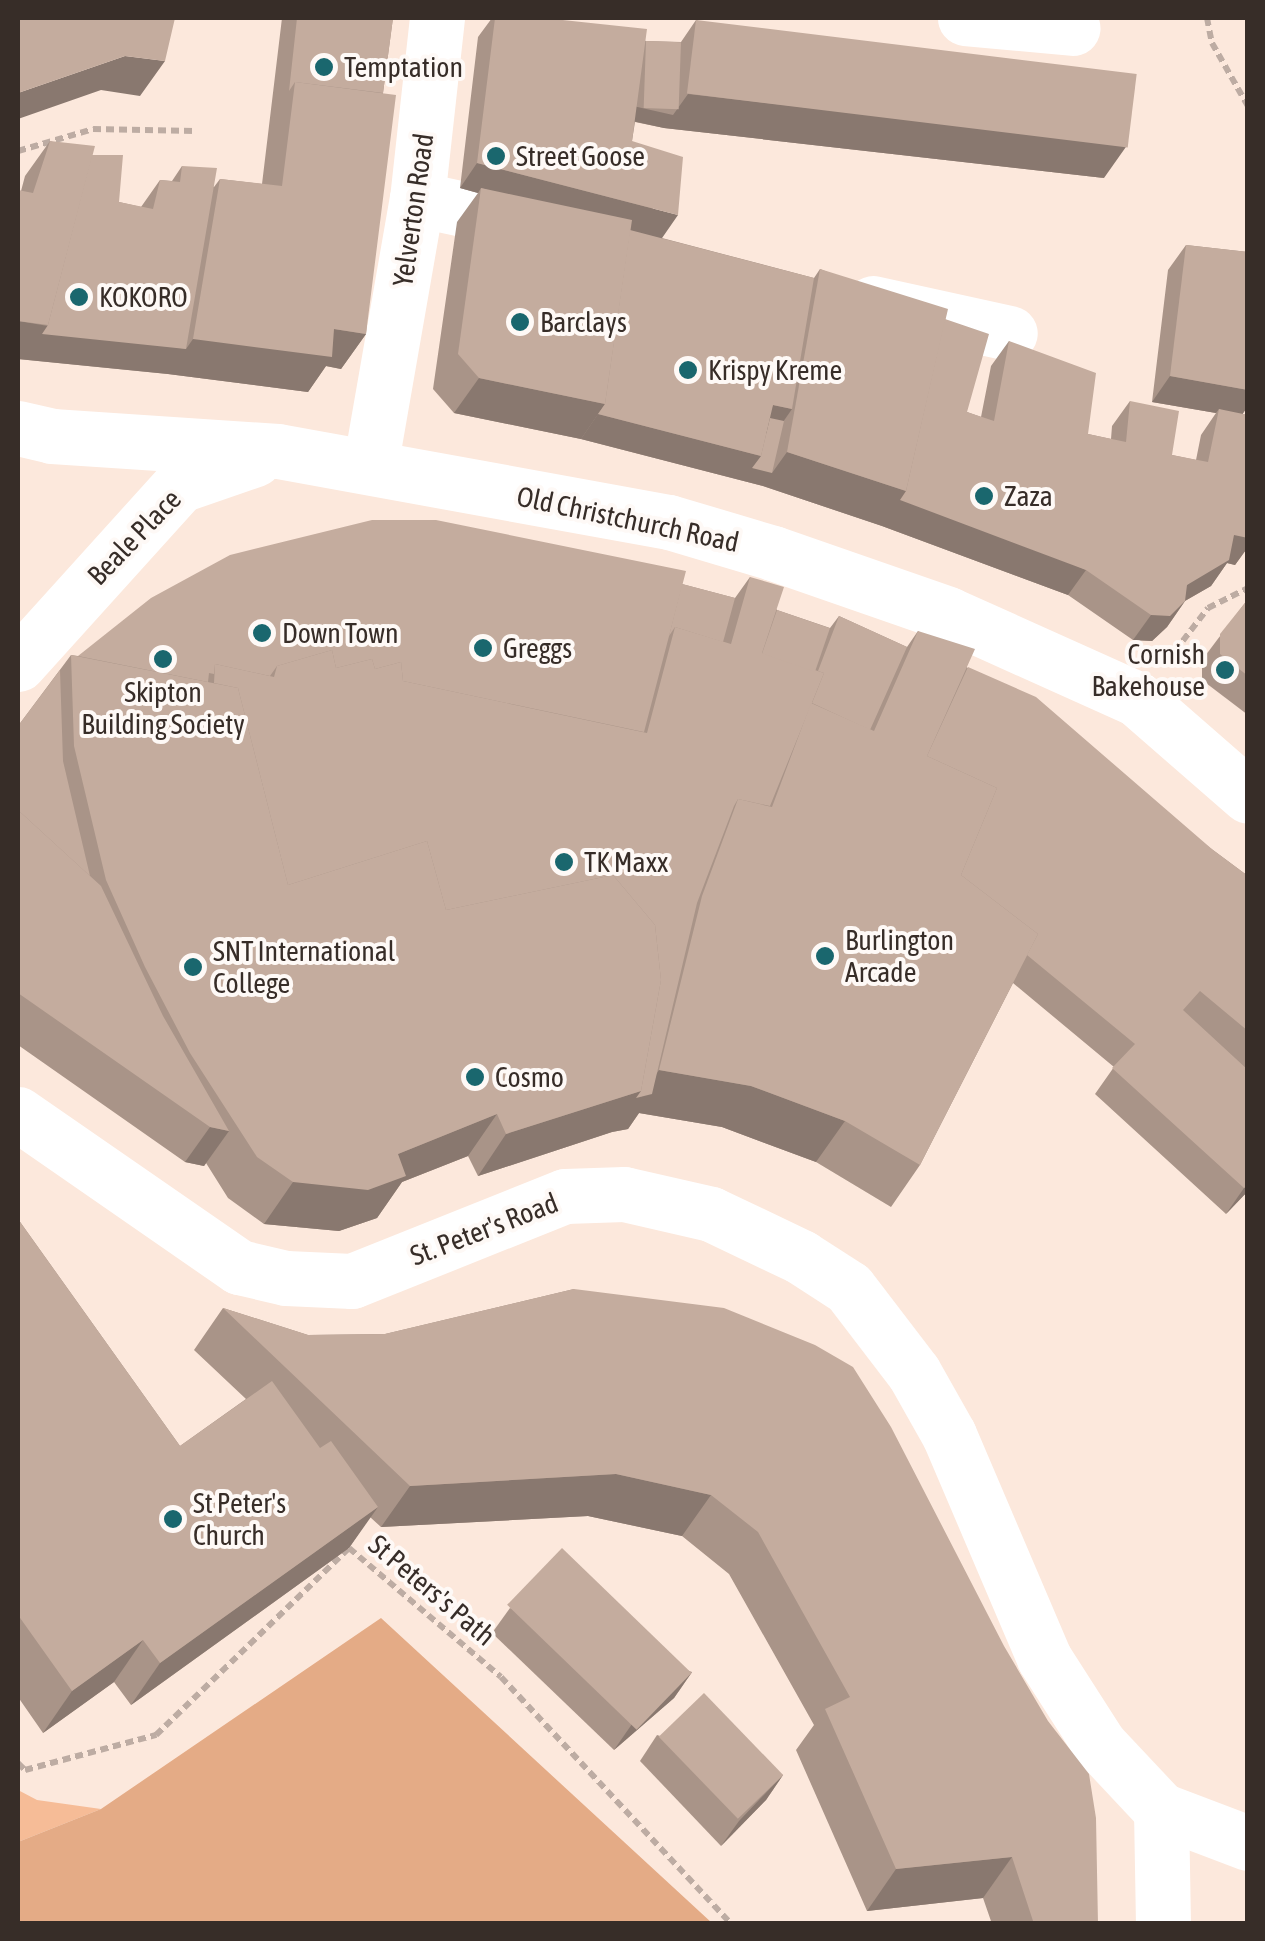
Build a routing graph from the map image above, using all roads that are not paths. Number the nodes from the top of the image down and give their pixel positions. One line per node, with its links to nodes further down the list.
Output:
1 (438, 18): 4 (street, Yelverton Road)
2 (965, 18): 3 (street)
3 (1073, 28)
4 (418, 199): 5 (street); 10 (street, Yelverton Road)
5 (582, 235)
6 (828, 296): 7 (street)
7 (1010, 333)
8 (18, 428): 9 (street, Old Christchurch Road)
9 (278, 451): 10 (street, Old Christchurch Road); 11 (street, Beale Place)
10 (370, 467): 12 (street, Old Christchurch Road)
11 (18, 664)
12 (1245, 789)
13 (18, 1114): 14 (street, St. Peter's Road)
14 (1162, 1810): 15 (street); 16 (street)
15 (1248, 1843)
16 (1163, 1924)

